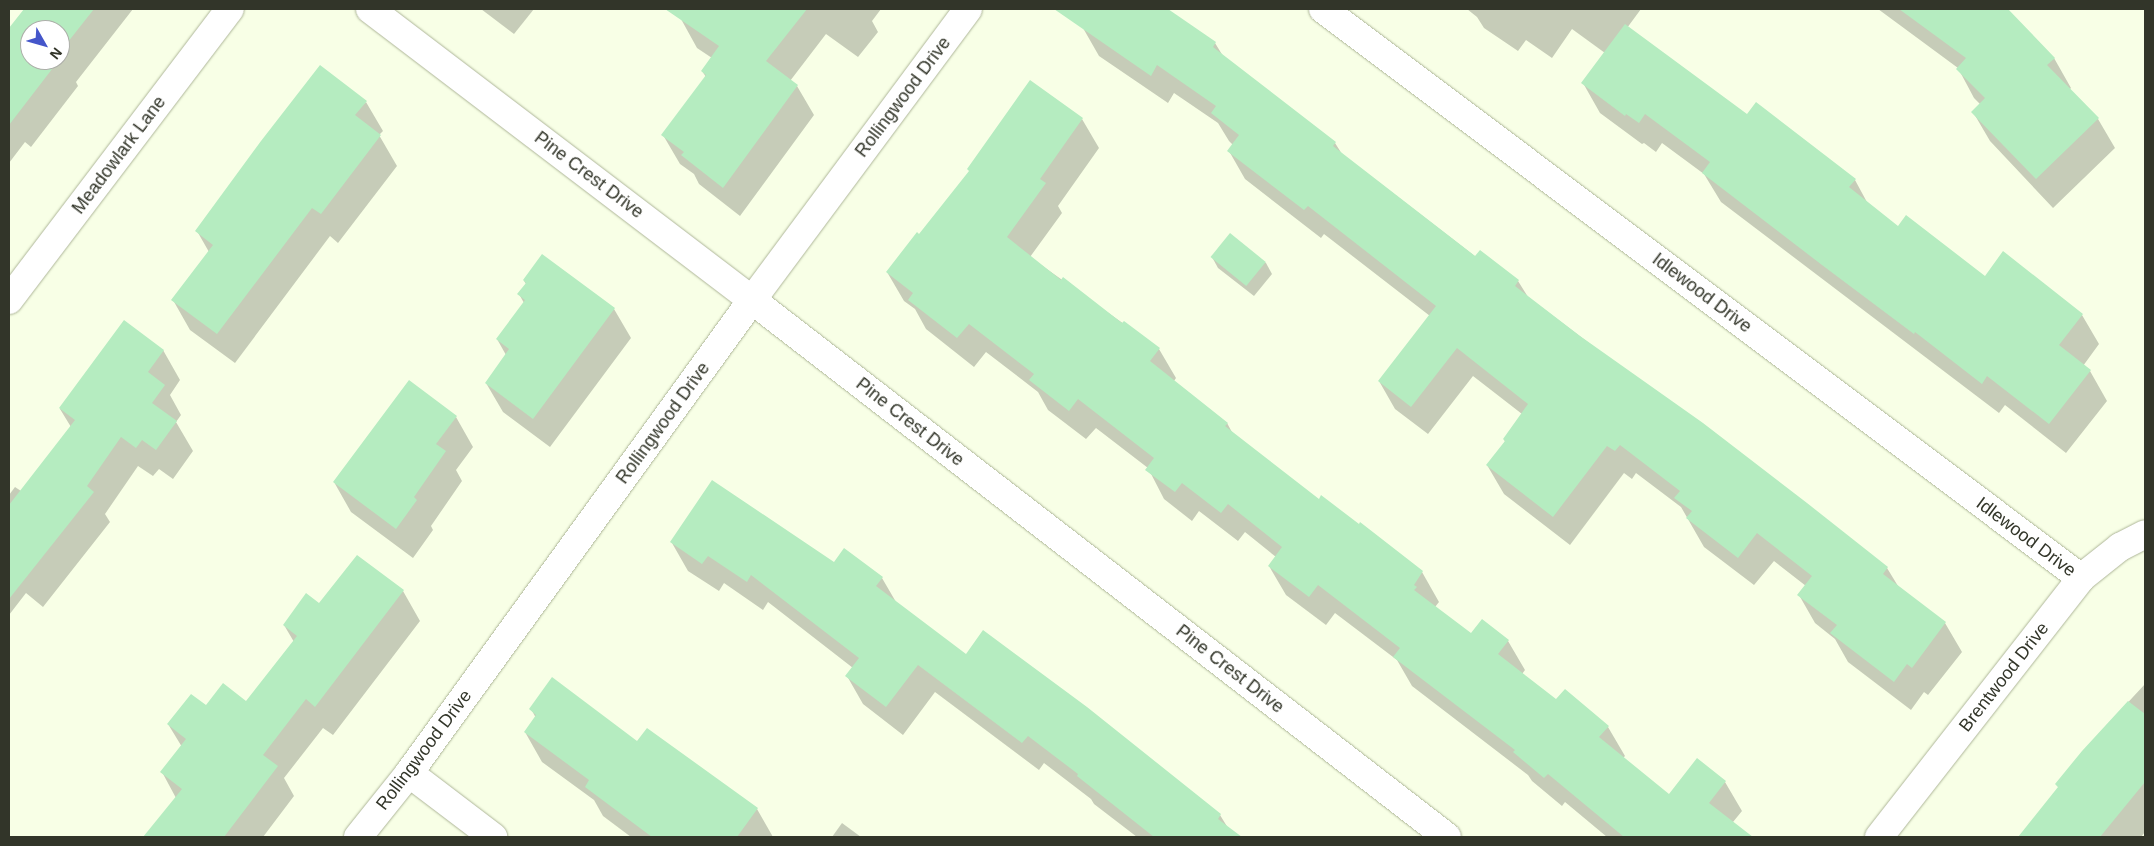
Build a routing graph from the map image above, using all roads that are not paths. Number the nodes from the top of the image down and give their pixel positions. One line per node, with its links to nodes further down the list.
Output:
1 (230, 9): 5 (street, Meadowlark Lane)
2 (370, 9): 6 (street, Pine Crest Drive)
3 (968, 9): 6 (street, Rollingwood Drive)
4 (1323, 9): 8 (street, Idlewood Drive)
5 (9, 300)
6 (752, 300): 9 (street, Rollingwood Drive); 12 (street, Pine Crest Drive)
7 (2145, 534): 8 (street, Brentwood Drive)
8 (2081, 578): 13 (street, Brentwood Drive)
9 (409, 773): 10 (street, Rollingwood Drive); 11 (street)
10 (358, 837)
11 (492, 837)
12 (1447, 837)
13 (1879, 837)

